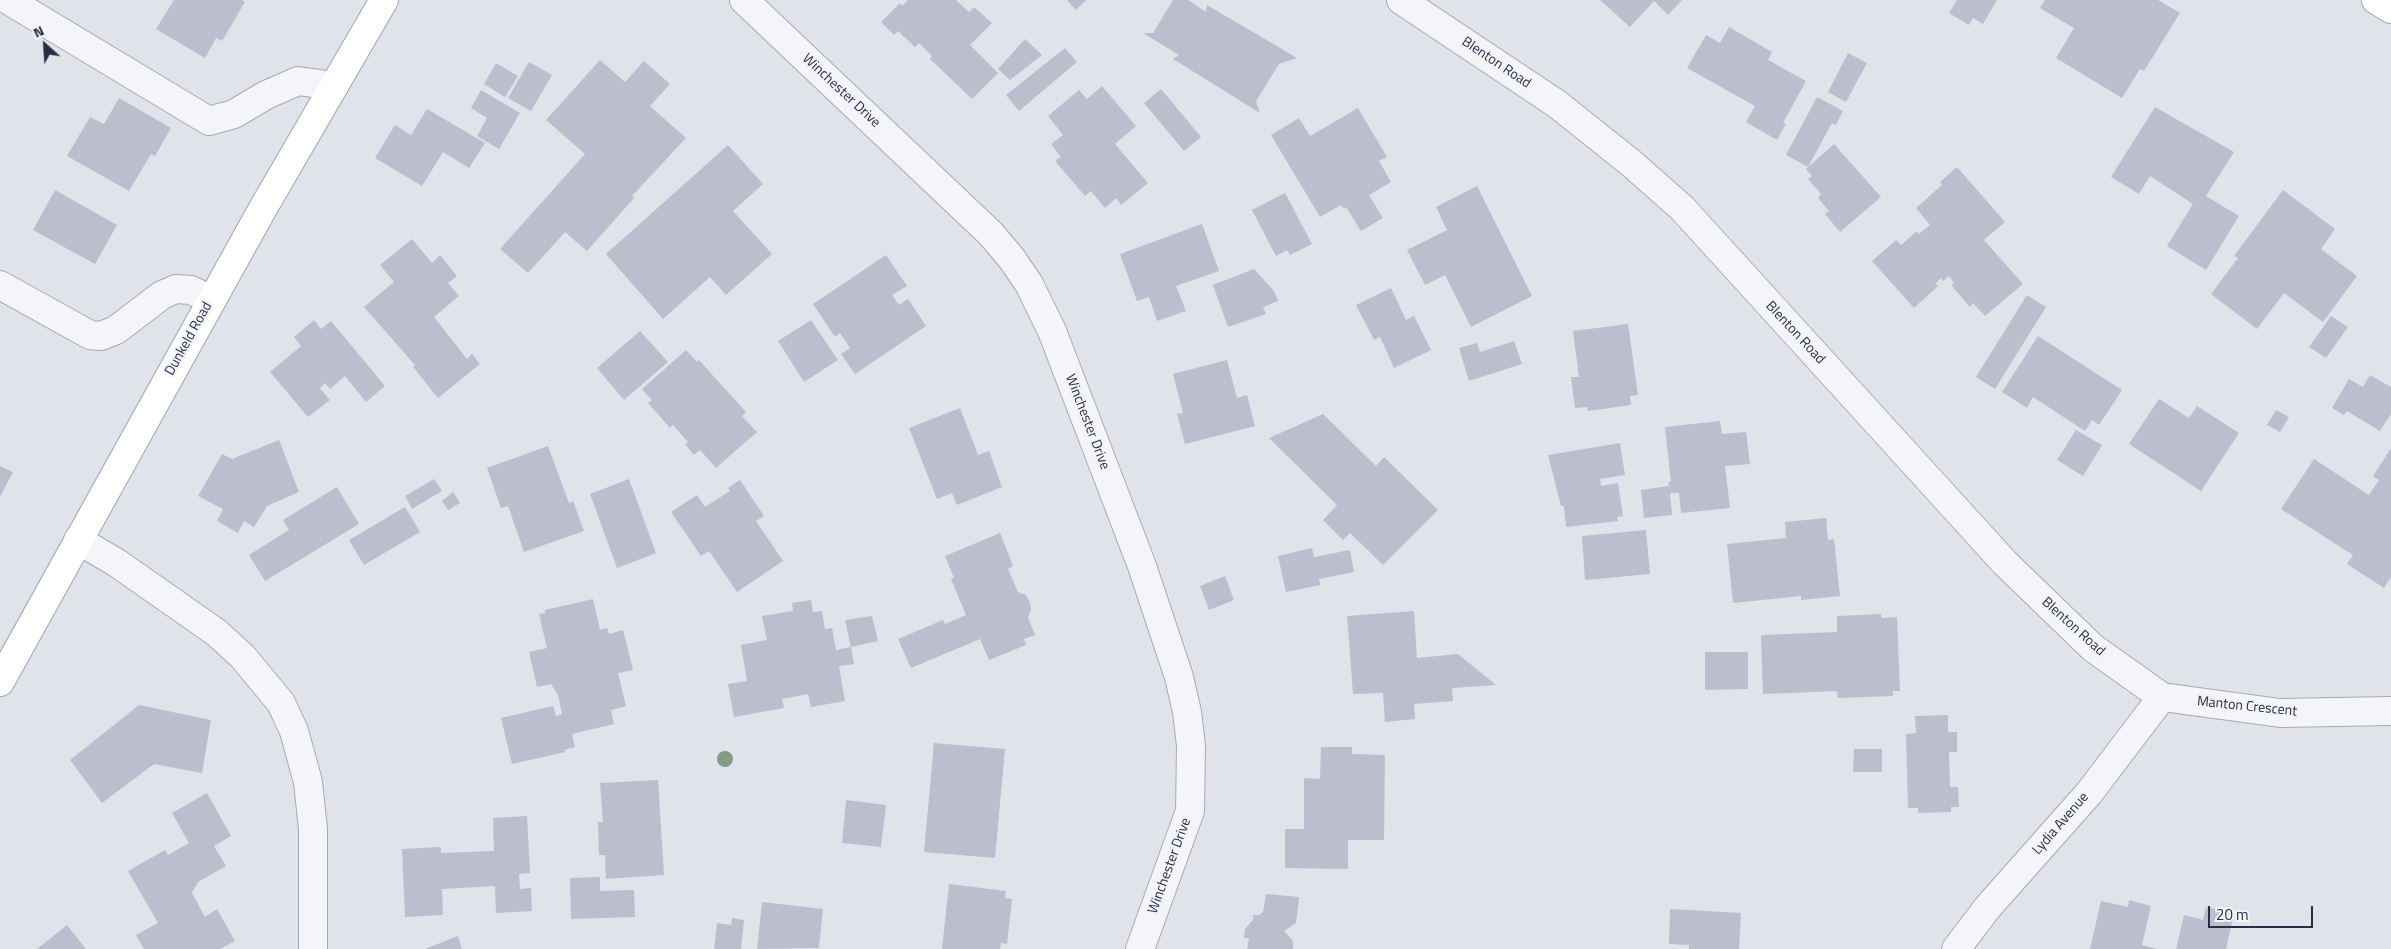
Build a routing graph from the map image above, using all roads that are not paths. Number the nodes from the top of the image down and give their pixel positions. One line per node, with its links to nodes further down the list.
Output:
1 (8, 0): 7 (street)
2 (384, 0): 7 (main road, Dunkeld Road)
3 (744, 0): 15 (street, Winchester Drive)
4 (1401, 0): 12 (street, Blenton Road)
5 (2376, 0): 6 (main road)
6 (2391, 9)
7 (334, 86): 9 (main road, Dunkeld Road)
8 (0, 285): 9 (street)
9 (211, 300): 10 (main road, Dunkeld Road)
10 (78, 540): 11 (main road, Dunkeld Road); 14 (street)
11 (0, 682)
12 (2162, 697): 13 (street, Manton Crescent); 16 (street, Lydia Avenue)
13 (2391, 711)
14 (313, 949)
15 (1140, 949)
16 (1956, 949)

